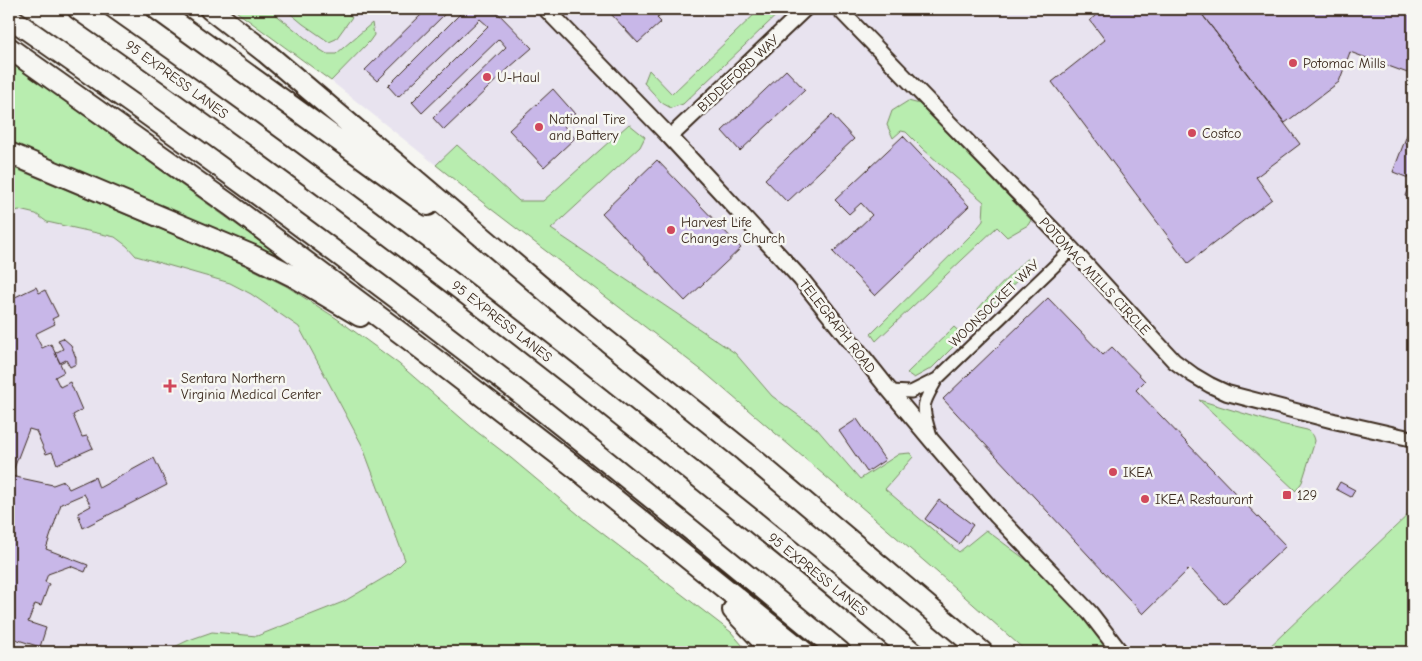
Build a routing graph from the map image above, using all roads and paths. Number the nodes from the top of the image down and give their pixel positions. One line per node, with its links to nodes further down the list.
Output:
1 (78, 9): 22 (highway, 95 EXPRESS LANES)
2 (157, 9): 12 (highway)
3 (210, 9): 12 (highway)
4 (546, 9): 9 (main road, TELEGRAPH ROAD)
5 (805, 9): 9 (street, BIDDEFORD WAY)
6 (838, 9): 11 (street, POTOMAC MILLS CIRCLE)
7 (9, 17): 21 (highway)
8 (9, 48): 15 (highway)
9 (670, 137): 14 (main road, TELEGRAPH ROAD)
10 (9, 153): 15 (highway)
11 (1072, 249): 13 (street, WOONSOCKET WAY); 16 (street, POTOMAC MILLS CIRCLE)
12 (566, 308): 23 (highway)
13 (937, 379): 14 (street, WOONSOCKET WAY); 17 (street, WOONSOCKET WAY)
14 (890, 391): 17 (main road, TELEGRAPH ROAD)
15 (492, 404): 18 (highway)
16 (1413, 439)
17 (932, 441): 24 (main road, TELEGRAPH ROAD)
18 (661, 537): 19 (highway); 20 (highway)
19 (773, 652)
20 (804, 652)
21 (840, 652)
22 (912, 652)
23 (982, 652)
24 (1120, 652)

